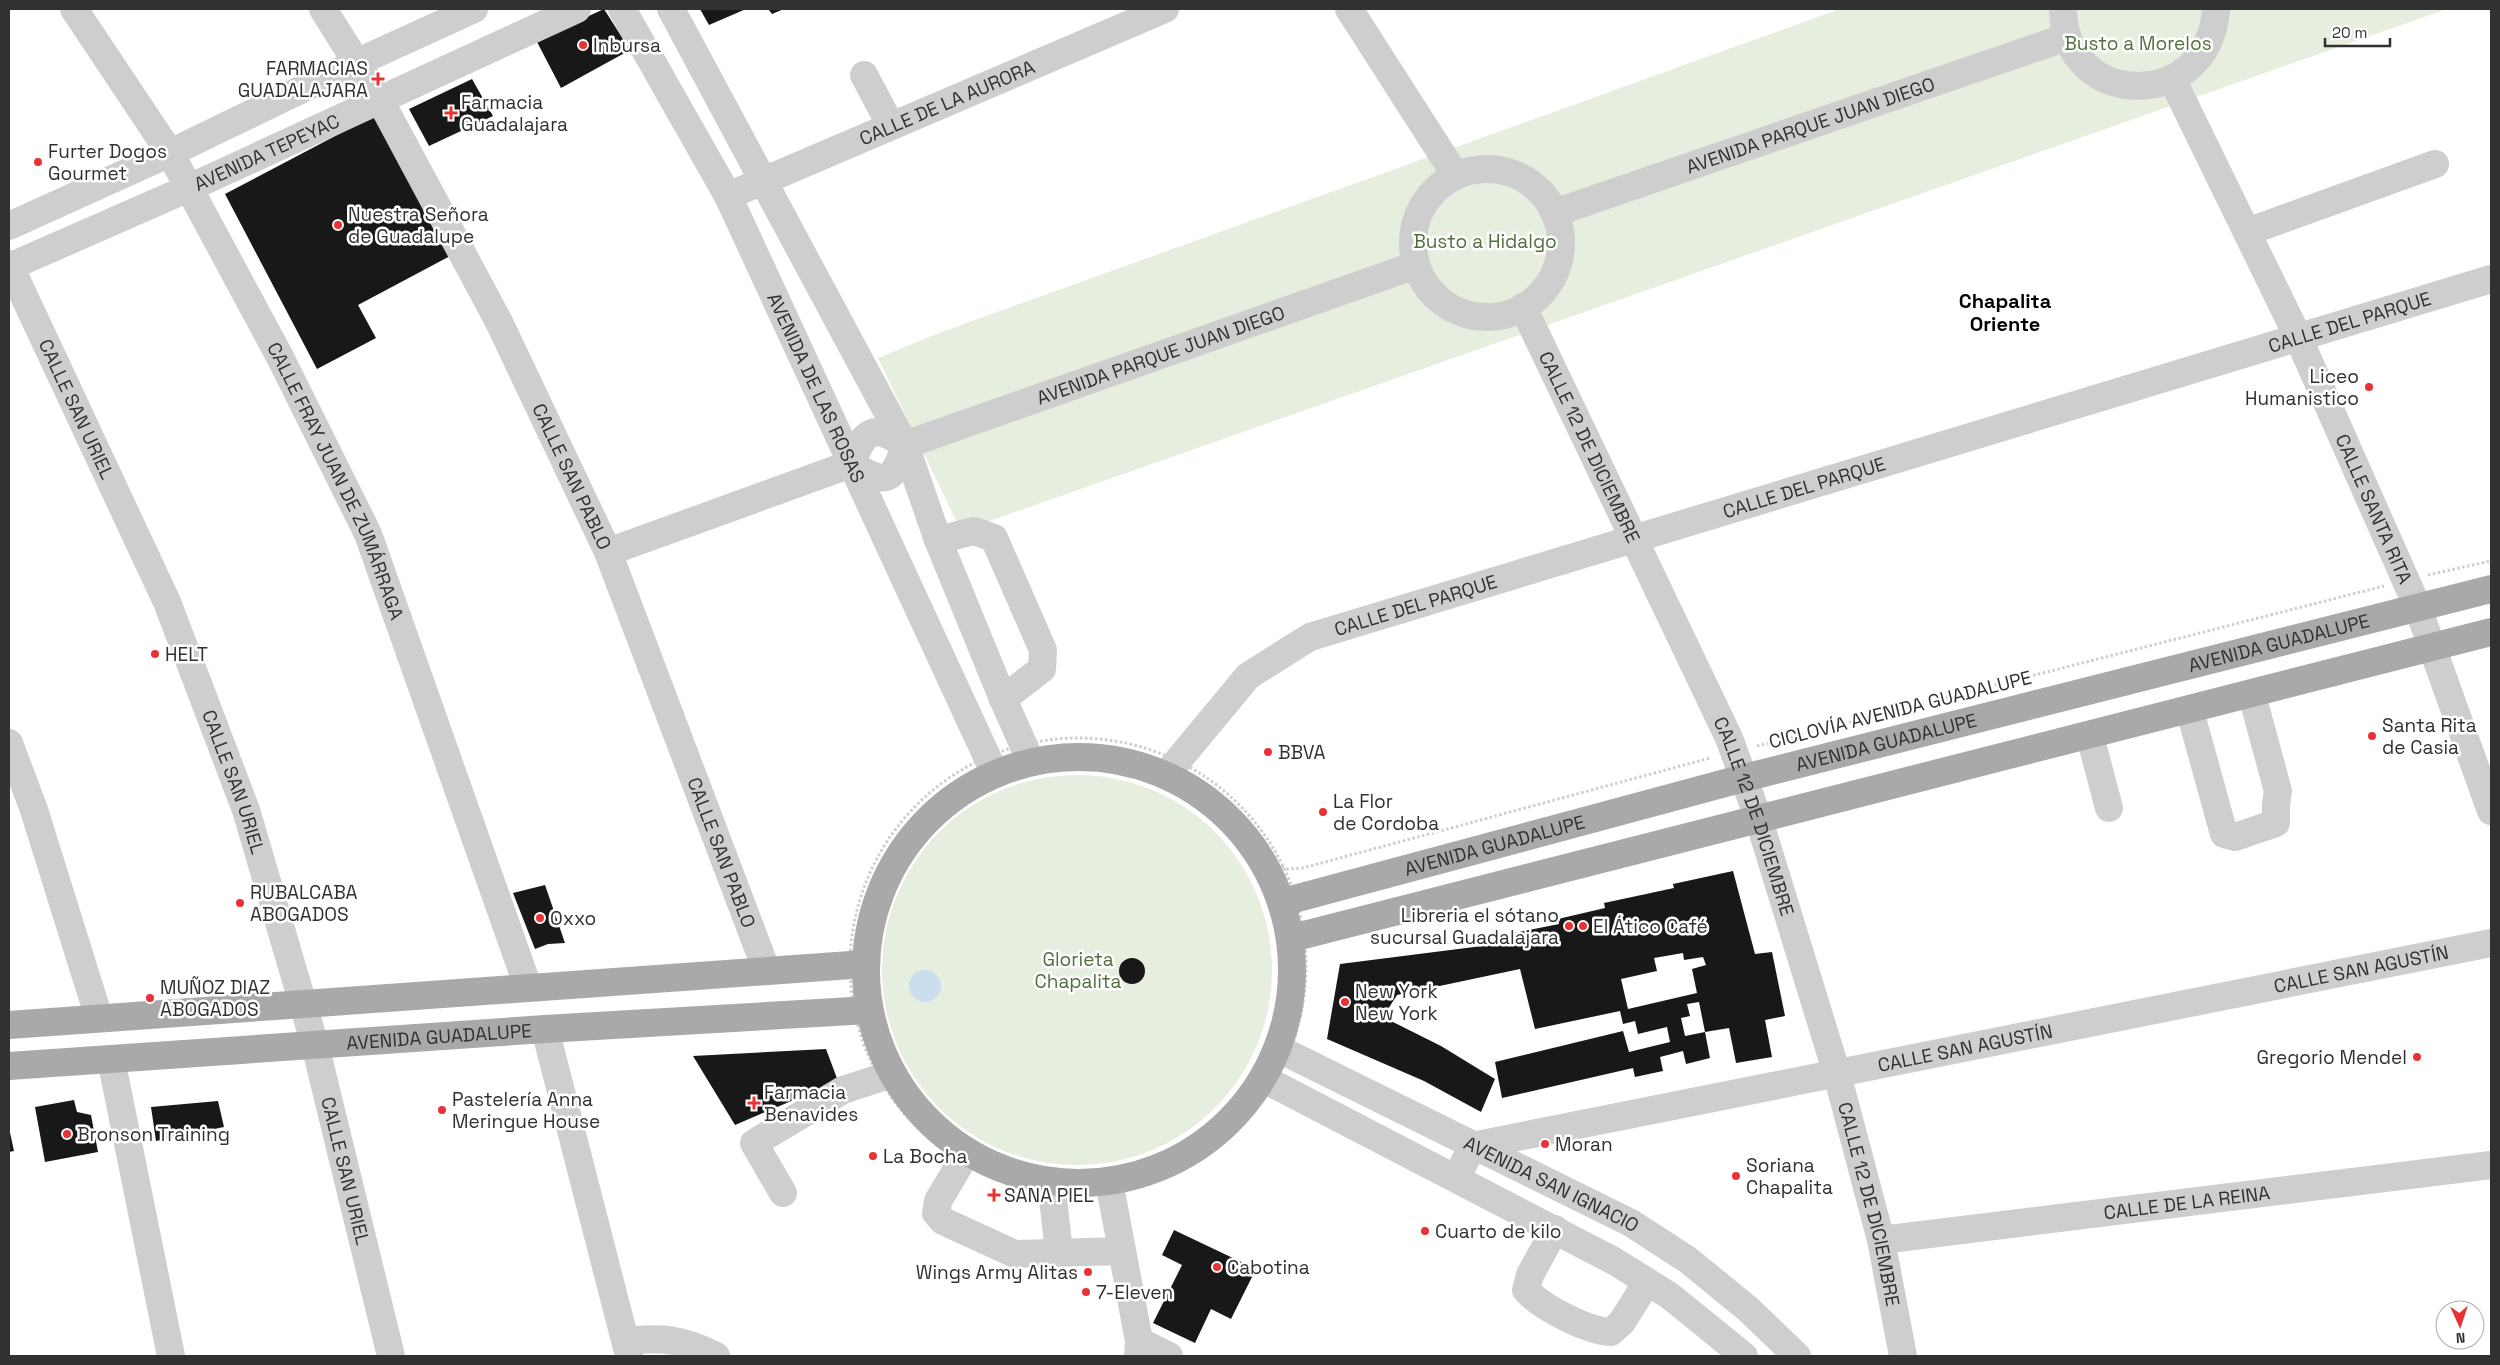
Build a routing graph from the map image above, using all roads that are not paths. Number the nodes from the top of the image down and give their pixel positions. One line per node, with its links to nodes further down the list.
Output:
1 (74, 9): 17 (street, CALLE FRAY JUAN DE ZUMÁRRAGA)
2 (323, 9): 12 (street, CALLE SAN PABLO)
3 (474, 9): 12 (street)
4 (577, 9): 15 (street, AVENIDA TEPEYAC)
5 (622, 9): 22 (street, AVENIDA DE LAS ROSAS)
6 (671, 9): 20 (street)
7 (1165, 9): 16 (street, CALLE DE LA AURORA)
8 (1348, 9): 19 (street)
9 (2063, 9): 11 (street)
10 (2216, 9): 14 (street)
11 (2067, 37): 14 (street); 23 (street, AVENIDA PARQUE JUAN DIEGO)
12 (358, 62): 15 (street, CALLE SAN PABLO); 17 (street)
13 (864, 75): 16 (street)
14 (2172, 79): 25 (street, CALLE SANTA RITA)
15 (380, 100): 21 (street, AVENIDA TEPEYAC); 35 (street, CALLE SAN PABLO)
16 (891, 126): 20 (street, CALLE DE LA AURORA)
17 (170, 154): 21 (street, CALLE FRAY JUAN DE ZUMÁRRAGA); 24 (street)
18 (2435, 164): 25 (street)
19 (1456, 176): 23 (street); 27 (street)
20 (764, 180): 22 (street, CALLE DE LA AURORA); 31 (street)
21 (190, 188): 26 (street, AVENIDA TEPEYAC); 57 (street, CALLE FRAY JUAN DE ZUMÁRRAGA)
22 (728, 196): 32 (street, AVENIDA DE LAS ROSAS)
23 (1554, 213): 29 (street)
24 (9, 226)
25 (2247, 232): 30 (street, CALLE SANTA RITA)
26 (9, 266): 58 (street, CALLE SAN URIEL)
27 (1416, 266): 29 (street); 31 (street, AVENIDA PARQUE JUAN DIEGO)
28 (2491, 280): 30 (street, CALLE DEL PARQUE)
29 (1523, 307): 33 (street, CALLE 12 DE DICIEMBRE)
30 (2298, 338): 33 (street, CALLE DEL PARQUE); 37 (street, CALLE SANTA RITA)
31 (905, 445): 32 (street); 32 (street); 34 (street)
32 (851, 464): 35 (street); 47 (street, AVENIDA DE LAS ROSAS)
33 (1634, 539): 46 (street, CALLE DEL PARQUE); 48 (street, CALLE 12 DE DICIEMBRE)
34 (938, 540): 41 (street); 41 (street)
35 (608, 552): 56 (street, CALLE SAN PABLO)
36 (2491, 589): 37 (main road, AVENIDA GUADALUPE)
37 (2418, 608): 39 (street, CALLE SANTA RITA); 48 (main road, AVENIDA GUADALUPE)
38 (2491, 632): 39 (main road, AVENIDA GUADALUPE)
39 (2433, 647): 40 (main road, AVENIDA GUADALUPE); 50 (street, CALLE SANTA RITA)
40 (2252, 694): 42 (main road, AVENIDA GUADALUPE); 42 (street)
41 (1003, 700): 45 (street)
42 (2190, 710): 43 (main road, AVENIDA GUADALUPE)
43 (2090, 736): 49 (street); 51 (main road, AVENIDA GUADALUPE)
44 (9, 743): 60 (street)
45 (1031, 762): 46 (main road); 47 (main road)
46 (1166, 762): 52 (main road)
47 (995, 774): 55 (main road)
48 (1744, 778): 51 (street, CALLE 12 DE DICIEMBRE); 52 (main road, AVENIDA GUADALUPE)
49 (2109, 808)
50 (2491, 811)
51 (1760, 820): 53 (main road, AVENIDA GUADALUPE); 68 (street, CALLE 12 DE DICIEMBRE)
52 (1288, 900): 53 (main road)
53 (1297, 936): 64 (main road)
54 (2491, 943): 68 (street, CALLE SAN AGUSTÍN)
55 (865, 964): 56 (main road); 59 (main road)
56 (766, 969): 57 (main road)
57 (528, 986): 58 (main road)
58 (302, 1003): 60 (main road); 63 (street, CALLE SAN URIEL)
59 (869, 1010): 62 (main road, AVENIDA GUADALUPE); 67 (main road)
60 (100, 1018): 61 (main road)
61 (9, 1025)
62 (545, 1029): 63 (main road, AVENIDA GUADALUPE); 84 (street)
63 (315, 1045): 65 (main road, AVENIDA GUADALUPE); 87 (street, CALLE SAN URIEL)
64 (1279, 1050): 69 (main road); 70 (street, AVENIDA SAN IGNACIO)
65 (111, 1059): 66 (main road, AVENIDA GUADALUPE); 86 (street)
66 (9, 1066)
67 (892, 1074): 71 (main road); 76 (street)
68 (1837, 1074): 70 (street, CALLE SAN AGUSTÍN); 78 (street, CALLE 12 DE DICIEMBRE)
69 (1264, 1079): 73 (street, AVENIDA SAN IGNACIO); 75 (main road)
70 (1472, 1146): 73 (street); 82 (street, AVENIDA SAN IGNACIO)
71 (967, 1152): 74 (main road); 80 (street)
72 (2491, 1165): 78 (street, CALLE DE LA REINA)
73 (1457, 1178): 77 (street, AVENIDA SAN IGNACIO)
74 (1051, 1181): 75 (main road); 80 (street)
75 (1109, 1181): 79 (street)
76 (783, 1193)
77 (1555, 1229): 81 (street, AVENIDA SAN IGNACIO); 81 (street)
78 (1881, 1240): 91 (street, CALLE 12 DE DICIEMBRE)
79 (1122, 1251): 80 (street); 83 (street)
80 (1059, 1252)
81 (1647, 1282): 85 (street, AVENIDA SAN IGNACIO)
82 (1748, 1309): 85 (street); 90 (street, AVENIDA SAN IGNACIO)
83 (1138, 1348): 89 (street)
84 (628, 1349): 88 (street)
85 (1732, 1352)
86 (171, 1356)
87 (391, 1356)
88 (716, 1356)
89 (1170, 1356)
90 (1797, 1356)
91 (1903, 1356)

